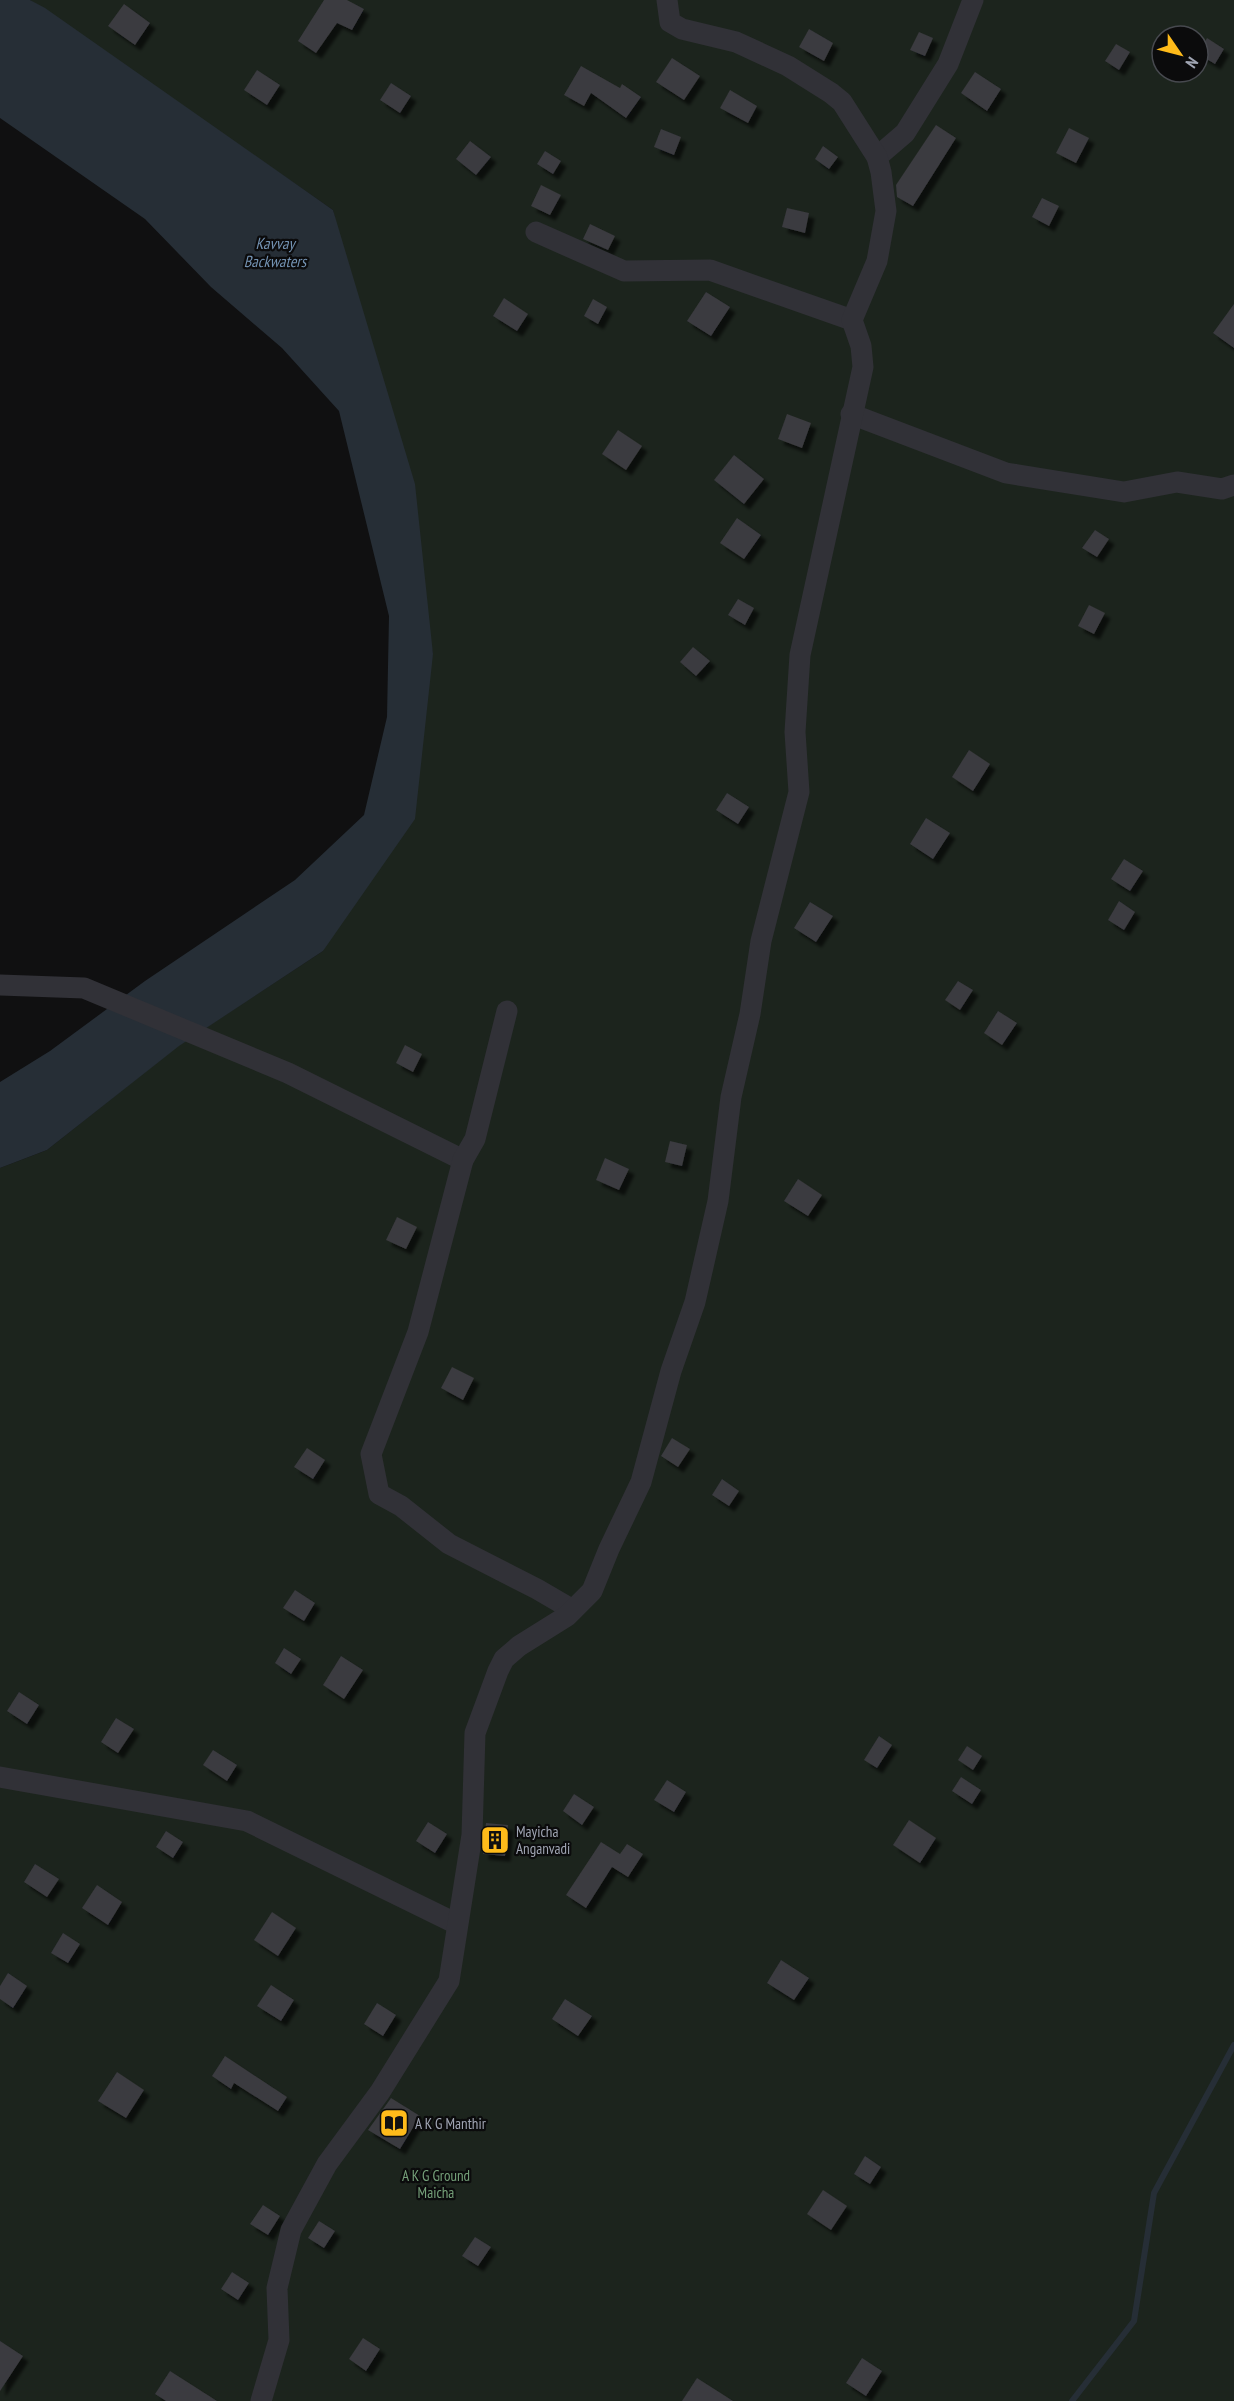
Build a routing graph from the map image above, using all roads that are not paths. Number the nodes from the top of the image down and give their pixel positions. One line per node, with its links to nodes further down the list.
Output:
1 (667, 0): 3 (street)
2 (973, 0): 3 (street)
3 (877, 157): 5 (street)
4 (536, 232): 5 (street)
5 (852, 320): 6 (street)
6 (850, 414): 7 (street); 11 (street)
7 (1234, 485)
8 (0, 985): 10 (street)
9 (507, 1011): 10 (street)
10 (463, 1160): 11 (street)
11 (573, 1610): 13 (street)
12 (0, 1777): 13 (street)
13 (457, 1924): 14 (street)
14 (261, 2401)

